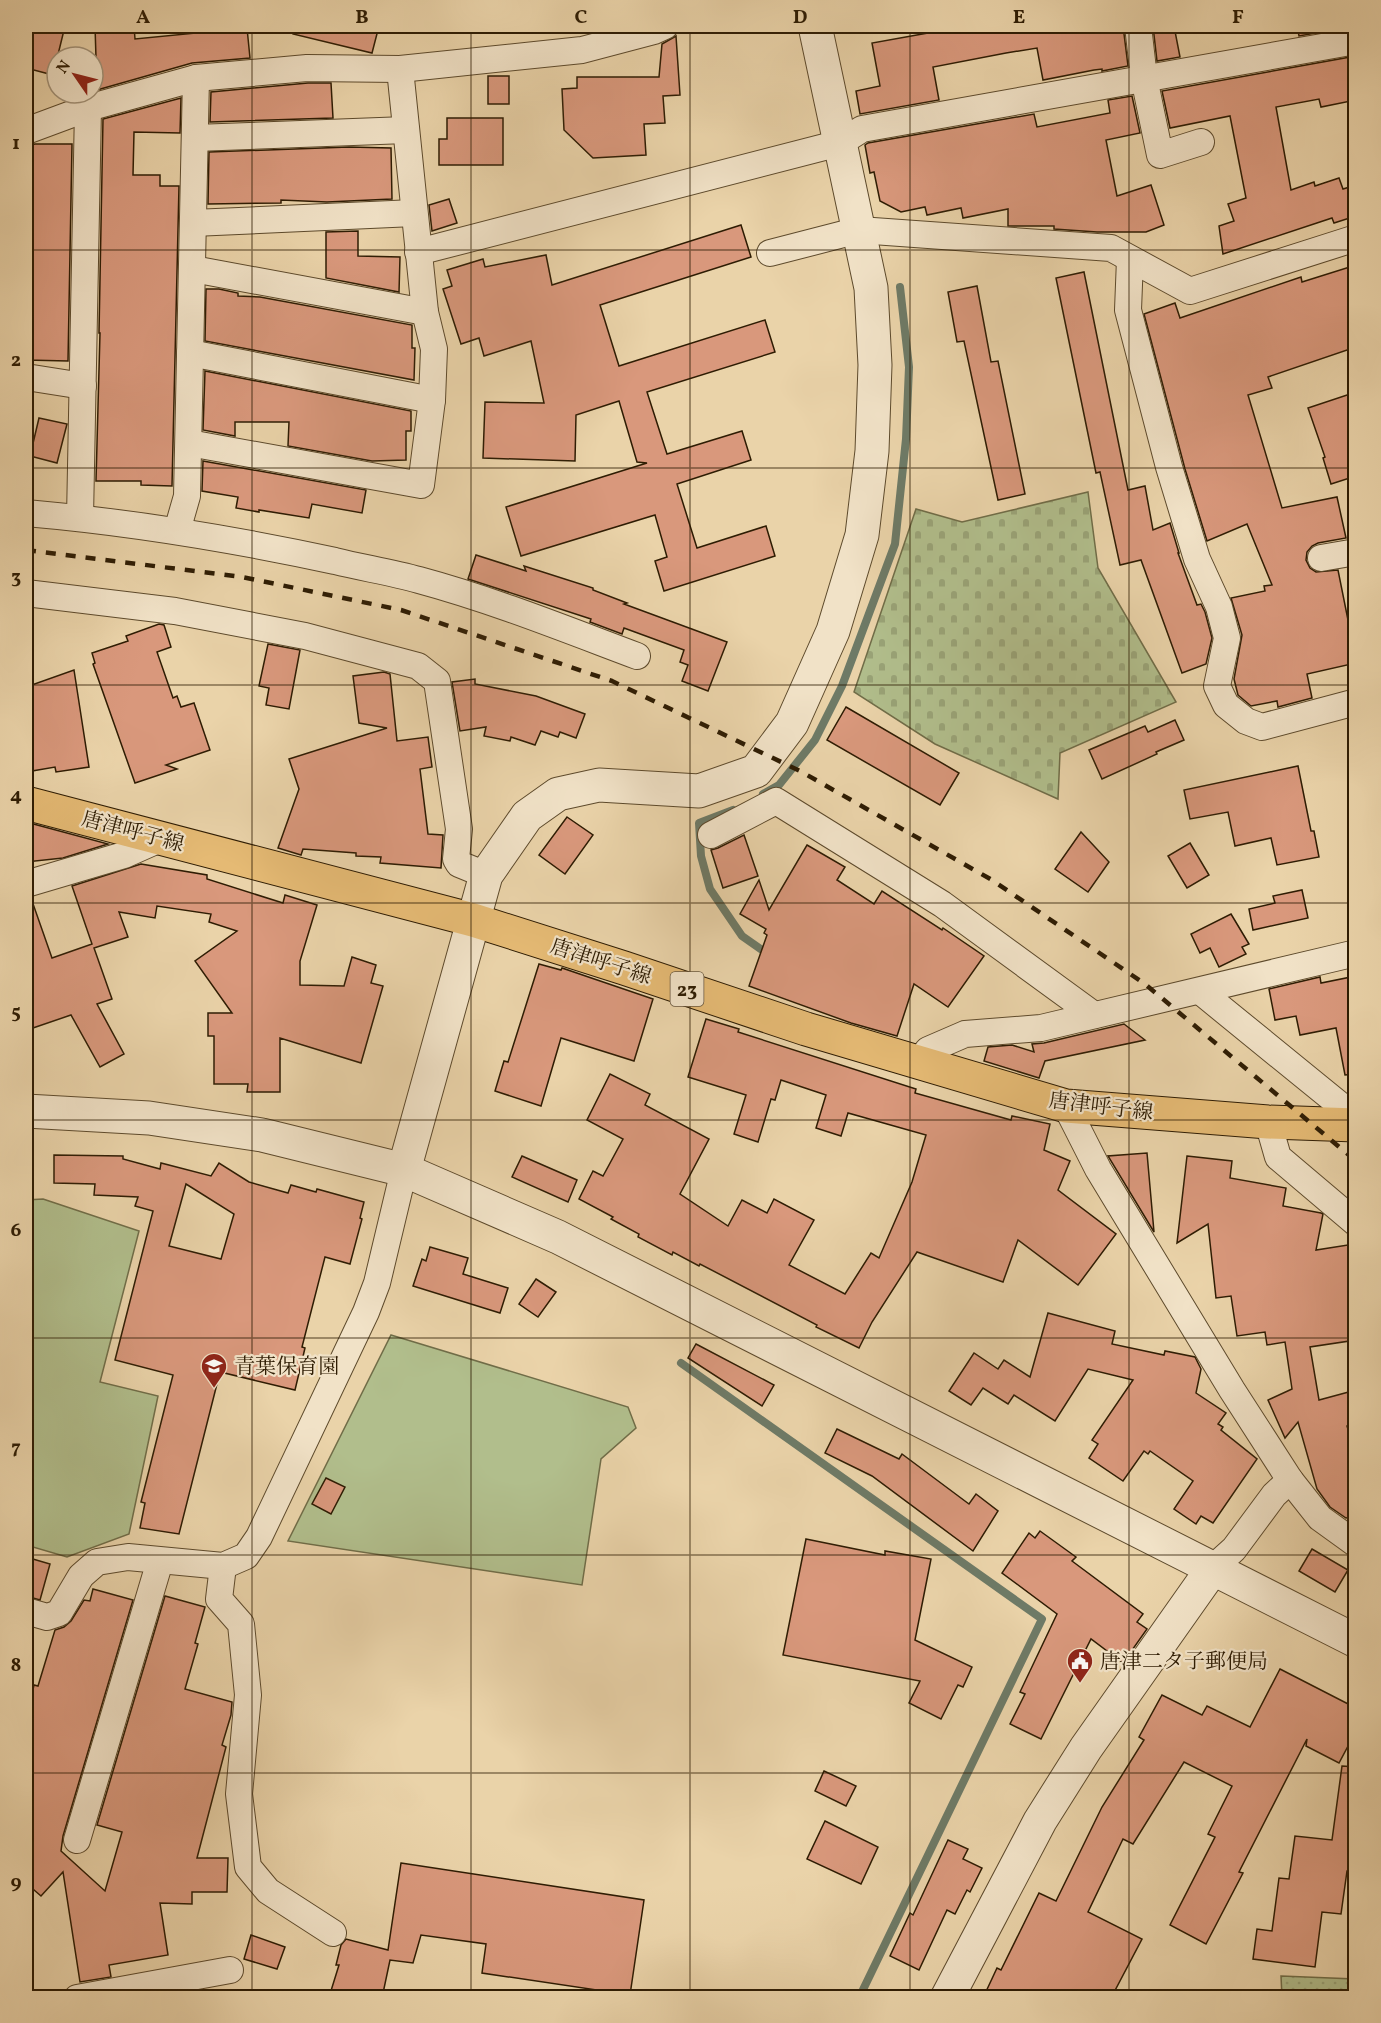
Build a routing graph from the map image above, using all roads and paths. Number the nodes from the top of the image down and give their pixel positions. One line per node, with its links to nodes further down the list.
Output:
1 (665, 26): 5 (street)
2 (815, 26): 13 (street)
3 (1138, 26): 7 (street)
4 (1356, 41): 7 (street)
5 (400, 69): 6 (street); 9 (street)
6 (196, 78): 8 (street); 11 (street)
7 (1144, 78): 12 (street); 13 (street)
8 (88, 108): 10 (street); 25 (street)
9 (406, 130): 11 (street); 14 (street)
10 (26, 131)
11 (195, 138): 15 (street)
12 (1200, 142)
13 (840, 143): 16 (street); 18 (street)
14 (414, 213): 15 (street); 18 (street)
15 (193, 223): 21 (street)
16 (859, 230): 19 (street); 20 (street); 39 (street)
17 (1356, 238): 20 (street)
18 (418, 252): 22 (street)
19 (770, 253)
20 (1130, 259): 35 (street)
21 (193, 269): 22 (street); 23 (street)
22 (425, 312): 26 (street)
23 (190, 353): 26 (street); 27 (street)
24 (26, 378): 25 (street)
25 (82, 386): 29 (street)
26 (432, 400): 27 (street)
27 (189, 443): 30 (street)
28 (26, 513): 29 (street)
29 (80, 518): 30 (street)
30 (177, 531): 34 (street)
31 (1356, 552): 32 (street)
32 (1321, 558)
33 (26, 593): 39 (street)
34 (637, 656)
35 (1356, 702)
36 (26, 803): 38 (main road, 唐津呼子線 / 23)
37 (711, 835): 44 (street)
38 (160, 839): 40 (street); 41 (main road, 唐津呼子線 / 23)
39 (486, 875): 41 (street)
40 (26, 884)
41 (473, 920): 45 (main road, 唐津呼子線 / 23); 51 (street)
42 (1356, 953): 43 (street)
43 (1200, 991): 44 (street); 48 (street)
44 (1094, 1015): 45 (street)
45 (918, 1064): 46 (main road, 唐津呼子線 / 23)
46 (1066, 1106): 49 (main road, 唐津呼子線 / 23); 53 (street)
47 (26, 1111): 51 (street)
48 (1356, 1118)
49 (1268, 1122): 50 (main road, 唐津呼子線 / 23); 52 (street)
50 (1356, 1125)
51 (404, 1170): 56 (street); 57 (street)
52 (1356, 1223)
53 (1290, 1480): 54 (street); 57 (street)
54 (1356, 1544)
55 (160, 1561): 56 (street); 58 (street); 60 (street)
56 (223, 1566): 61 (street)
57 (1213, 1568): 59 (street); 65 (street)
58 (26, 1611)
59 (1356, 1641)
60 (77, 1840)
61 (333, 1934)
62 (230, 1970): 63 (street)
63 (172, 1989): 64 (street)
64 (77, 1998)
65 (946, 1998)

